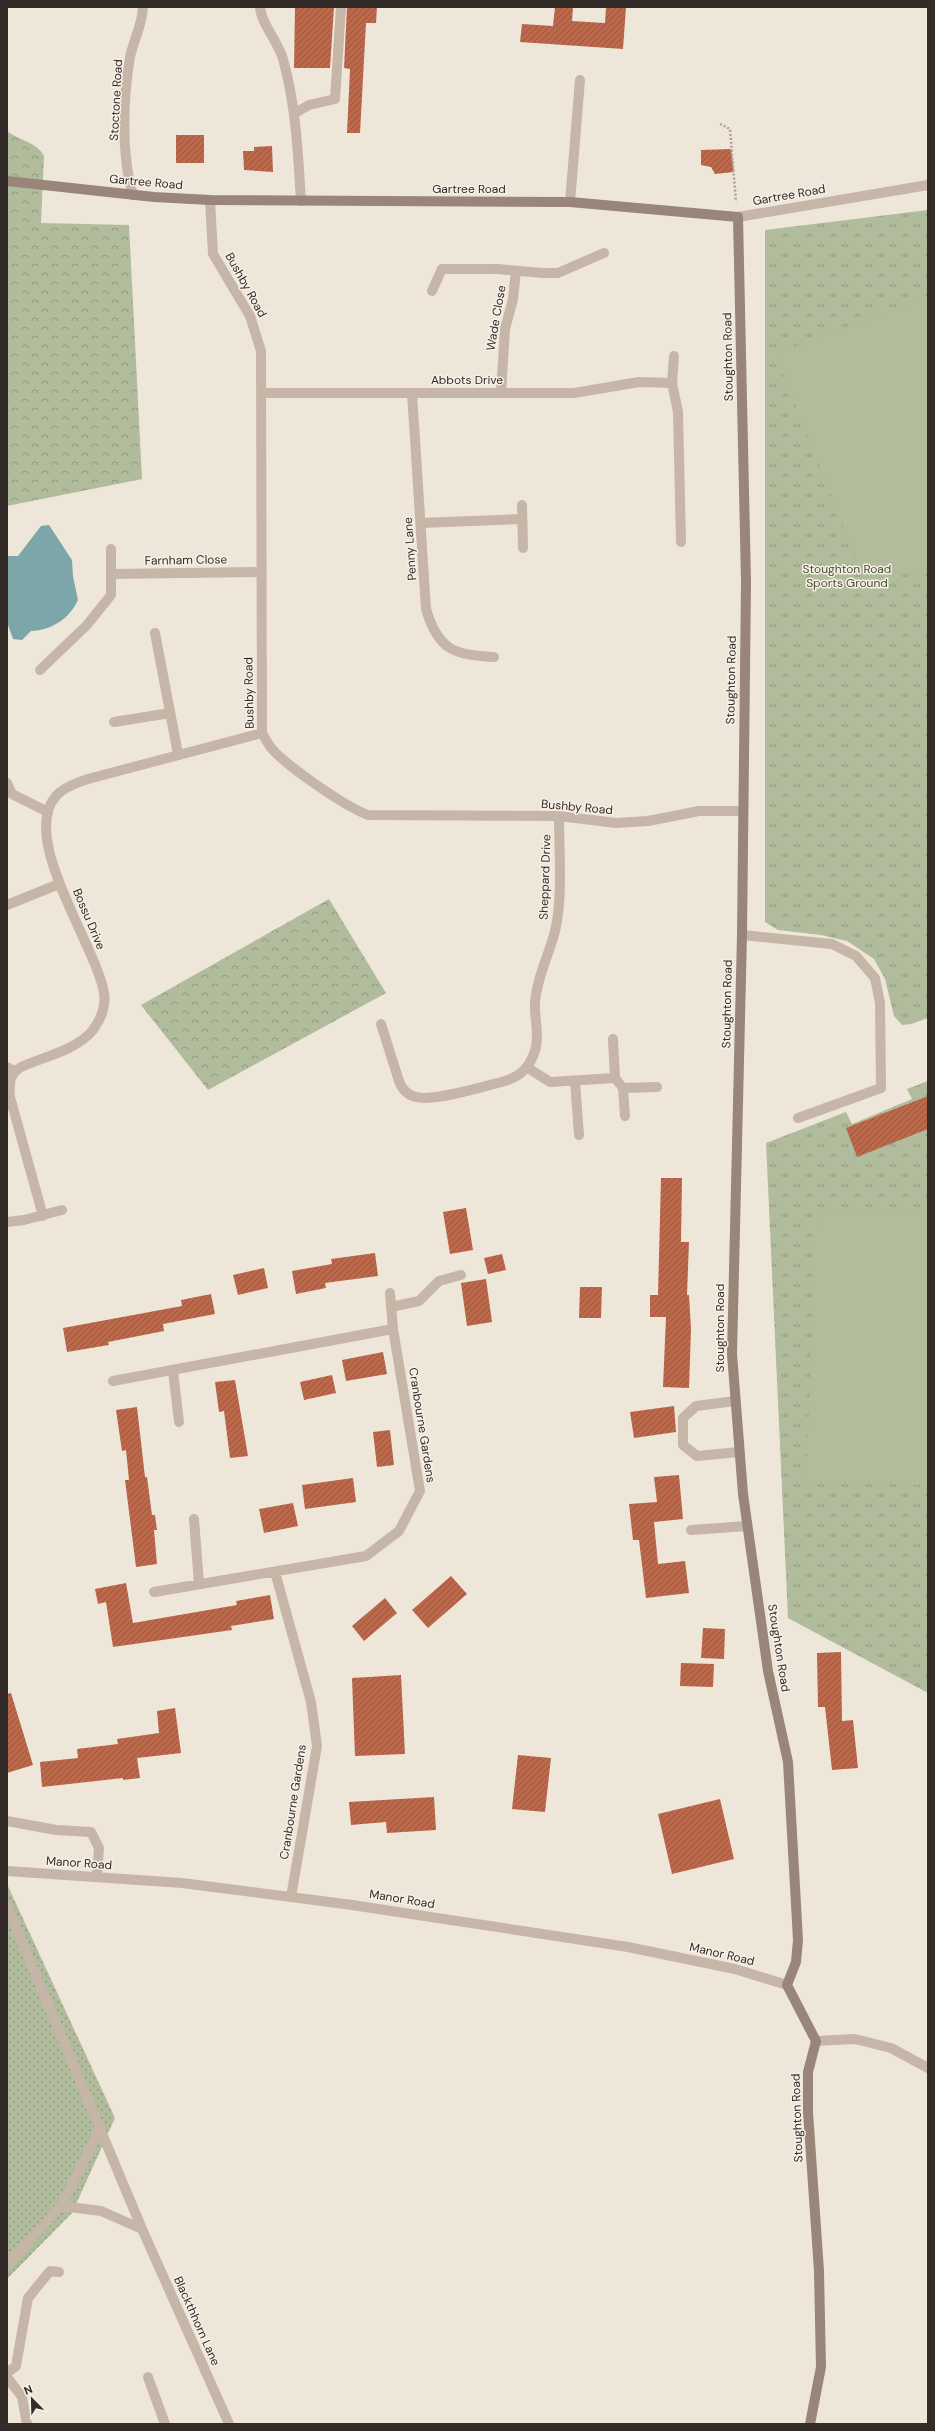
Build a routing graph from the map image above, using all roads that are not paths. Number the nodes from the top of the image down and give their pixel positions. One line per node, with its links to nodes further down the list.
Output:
1 (143, 7): 8 (street, Stoctone Road)
2 (260, 7): 5 (street)
3 (341, 7): 5 (street)
4 (580, 80): 11 (street)
5 (295, 113): 10 (street)
6 (7, 181): 8 (main road, Gartree Road)
7 (928, 185): 12 (street, Gartree Road)
8 (133, 195): 9 (main road, Gartree Road)
9 (210, 200): 10 (main road, Gartree Road); 18 (street, Bushby Road)
10 (301, 202): 11 (main road, Gartree Road)
11 (570, 202): 12 (main road, Gartree Road)
12 (738, 217): 37 (main road, Stoughton Road)
13 (604, 253): 14 (street, Wade Close)
14 (516, 271): 15 (street, Wade Close); 20 (street, Wade Close)
15 (432, 292)
16 (674, 356): 17 (street)
17 (672, 383): 20 (street, Abbots Drive); 24 (street)
18 (261, 393): 19 (street, Abbots Drive); 27 (street, Bushby Road)
19 (412, 393): 20 (street, Abbots Drive); 23 (street, Penny Lane)
20 (501, 393)
21 (522, 505): 22 (street)
22 (522, 518): 23 (street); 25 (street)
23 (421, 523): 30 (street, Penny Lane)
24 (681, 542)
25 (523, 548)
26 (111, 549): 28 (street)
27 (262, 572): 28 (street, Farnham Close); 34 (street, Bushby Road)
28 (112, 578): 31 (street)
29 (155, 633): 32 (street)
30 (494, 657)
31 (40, 670)
32 (170, 713): 33 (street); 35 (street)
33 (114, 722)
34 (262, 733): 35 (street, Bossu Drive); 39 (street, Bushby Road)
35 (178, 754): 38 (street, Bossu Drive)
36 (7, 783): 38 (street)
37 (742, 811): 39 (street, Bushby Road); 42 (main road, Stoughton Road)
38 (48, 812): 40 (street, Bossu Drive)
39 (559, 816): 45 (street, Sheppard Drive)
40 (59, 884): 41 (street); 46 (street, Bossu Drive)
41 (7, 905)
42 (742, 935): 52 (street); 63 (main road, Stoughton Road)
43 (381, 1024): 45 (street)
44 (613, 1039): 47 (street)
45 (528, 1068): 48 (street)
46 (11, 1069): 55 (street, Bossu Drive)
47 (615, 1078): 48 (street); 50 (street)
48 (574, 1081): 53 (street)
49 (657, 1087): 50 (street)
50 (622, 1088): 51 (street)
51 (625, 1116)
52 (798, 1118)
53 (579, 1134)
54 (62, 1210): 55 (street)
55 (43, 1216): 56 (street)
56 (7, 1222)
57 (461, 1275): 59 (street)
58 (390, 1293): 59 (street, Cranbourne Gardens)
59 (391, 1308): 60 (street, Cranbourne Gardens)
60 (393, 1329): 61 (street); 69 (street, Cranbourne Gardens)
61 (173, 1371): 62 (street); 64 (street)
62 (113, 1381)
63 (735, 1401): 65 (main road, Stoughton Road); 65 (street)
64 (179, 1422)
65 (739, 1452): 67 (main road, Stoughton Road)
66 (194, 1519): 70 (street)
67 (747, 1526): 68 (street); 77 (main road, Stoughton Road)
68 (690, 1530)
69 (274, 1572): 70 (street, Cranbourne Gardens); 75 (street, Cranbourne Gardens)
70 (199, 1584): 71 (street, Cranbourne Gardens)
71 (154, 1592)
72 (7, 1821): 74 (street)
73 (7, 1871): 74 (street, Manor Road)
74 (97, 1877): 75 (street, Manor Road)
75 (291, 1897): 77 (street, Manor Road)
76 (7, 1906): 80 (street, Blackthhorn Lane)
77 (787, 1985): 78 (main road)
78 (816, 2041): 79 (street); 91 (main road, Stoughton Road)
79 (928, 2068)
80 (100, 2128): 81 (street); 82 (street, Blackthhorn Lane)
81 (61, 2206): 82 (street); 83 (street)
82 (142, 2229): 90 (street, Blackthhorn Lane)
83 (7, 2265)
84 (59, 2272): 85 (street)
85 (7, 2372)
86 (7, 2377): 88 (street)
87 (148, 2378): 89 (street)
88 (27, 2424)
89 (165, 2424)
90 (229, 2424)
91 (810, 2424)

